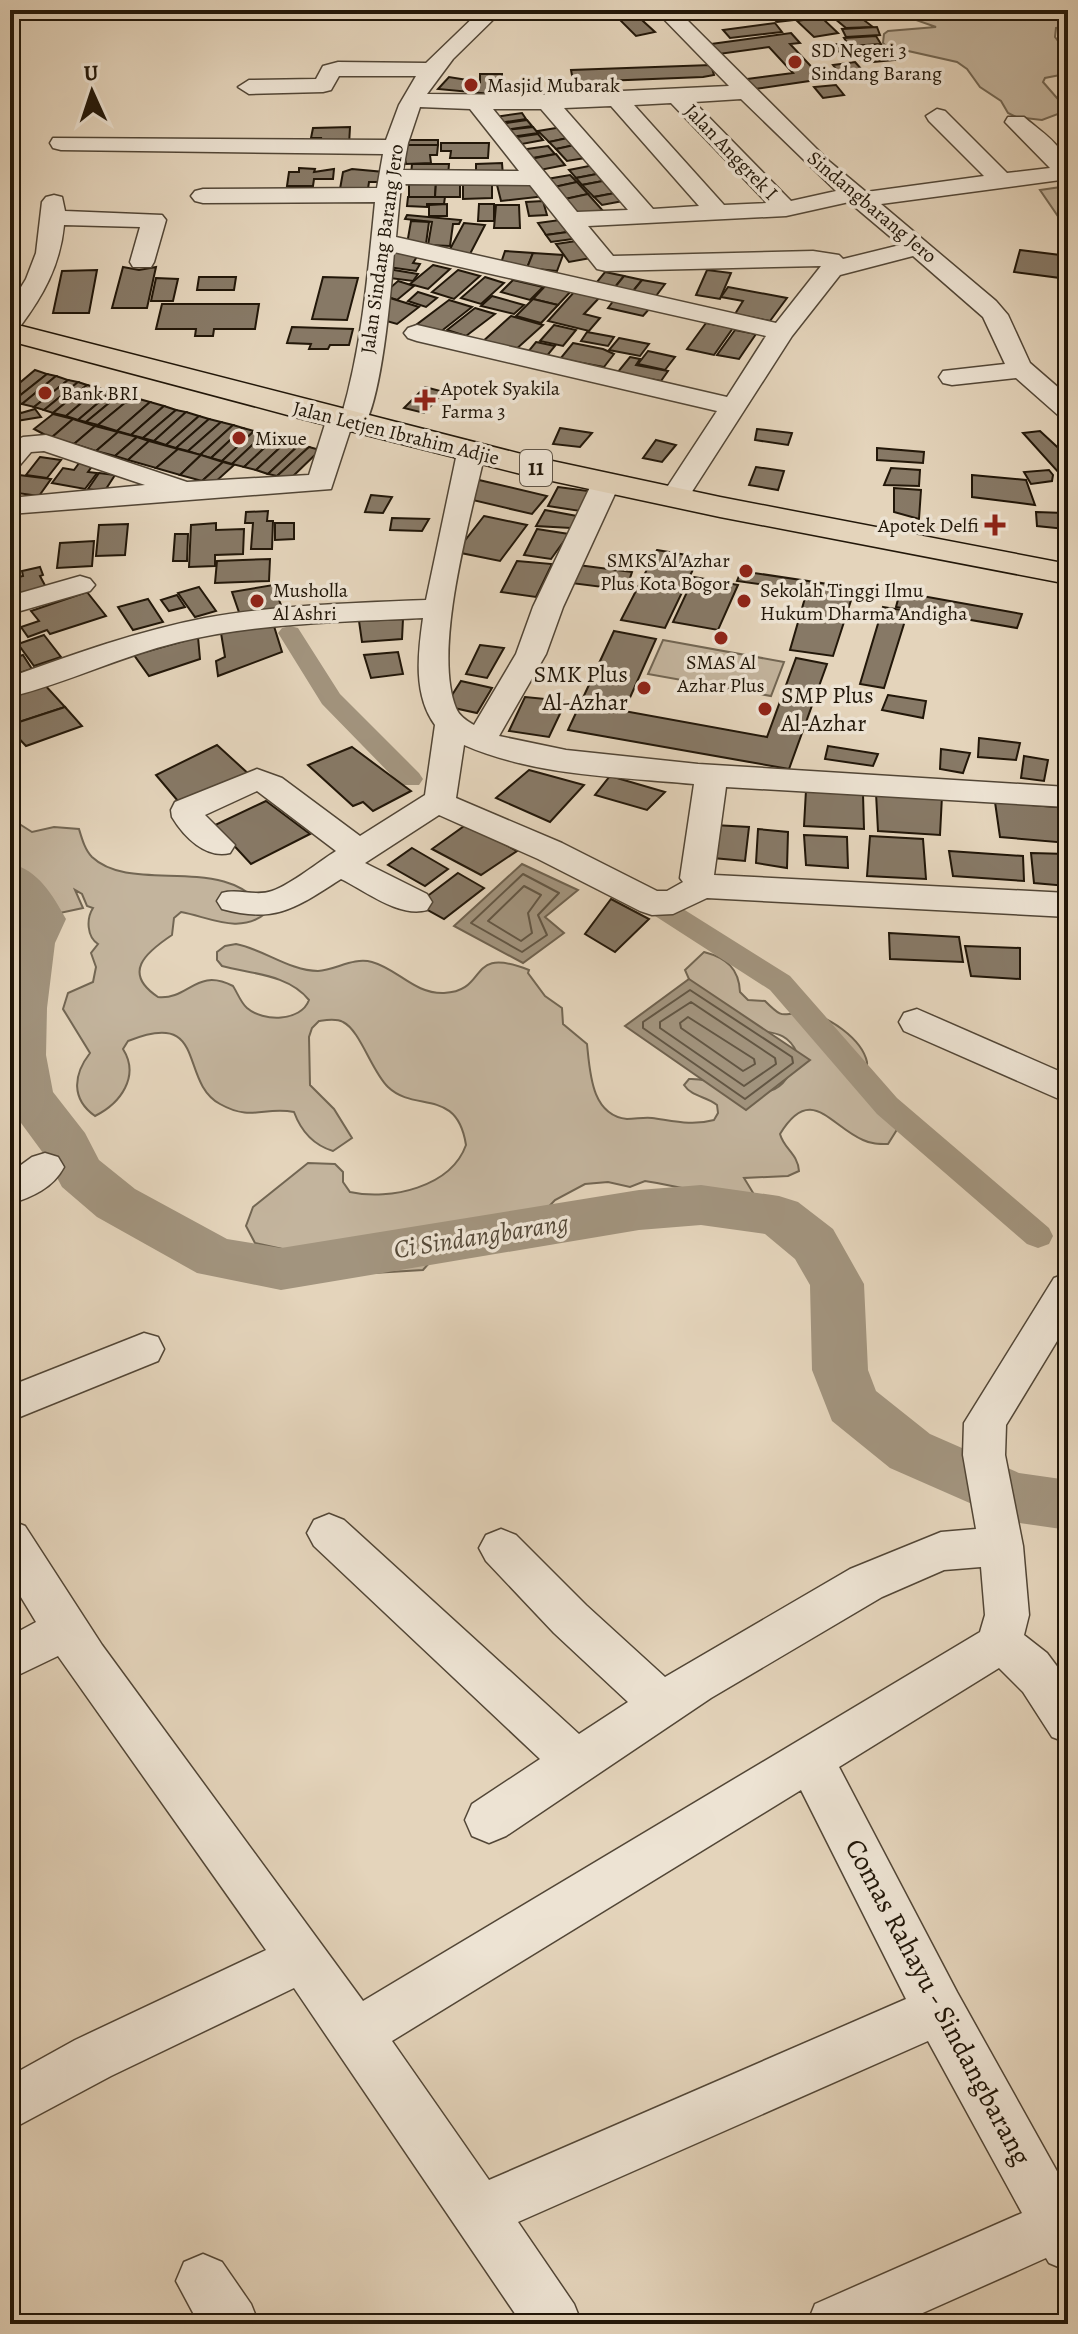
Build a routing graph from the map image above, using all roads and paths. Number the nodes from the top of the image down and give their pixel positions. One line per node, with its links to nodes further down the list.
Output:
1 (493, 10): 3 (street, Jalan Sindang Barang Jero)
2 (665, 10): 5 (street, Sindangbarang Jero)
3 (431, 70): 4 (street); 7 (street, Jalan Sindang Barang Jero)
4 (249, 87)
5 (744, 92): 6 (street); 21 (street, Sindangbarang Jero)
6 (676, 96): 9 (street); 22 (street, Jalan Anggrek I)
7 (413, 100): 10 (street); 14 (street, Jalan Sindang Barang Jero)
8 (546, 101): 9 (street); 10 (street); 24 (street)
9 (618, 101): 23 (street)
10 (477, 103): 17 (street)
11 (937, 116): 18 (street)
12 (1016, 122): 16 (street)
13 (264, 124): 14 (street)
14 (398, 136): 15 (street); 19 (street, Jalan Sindang Barang Jero)
15 (61, 143)
16 (1067, 172): 18 (street)
17 (538, 178): 19 (street); 25 (street)
18 (1002, 181): 21 (street)
19 (388, 186): 20 (street); 26 (street, Jalan Sindang Barang Jero)
20 (203, 196)
21 (856, 196): 22 (street); 27 (street, Sindangbarang Jero)
22 (786, 209): 23 (street)
23 (719, 214): 24 (street)
24 (648, 218): 25 (street)
25 (571, 220): 29 (street)
26 (384, 242): 32 (street); 38 (street, Jalan Sindang Barang Jero)
27 (920, 247): 29 (street); 34 (street, Sindangbarang Jero)
28 (142, 262): 30 (street)
29 (834, 269): 32 (street)
30 (10, 323)
31 (10, 332): 38 (main road, Jalan Letjen Ibrahim Adjie / 11)
32 (782, 332): 36 (street)
33 (417, 333): 36 (street)
34 (1022, 370): 35 (street); 37 (street, Sindangbarang Jero)
35 (952, 377)
36 (732, 406): 43 (street)
37 (1068, 410)
38 (346, 422): 39 (main road, Jalan Letjen Ibrahim Adjie / 11); 42 (street, Jalan Sindang Barang Jero)
39 (471, 453): 41 (main road, Jalan Letjen Ibrahim Adjie / 11); 48 (street)
40 (10, 459): 42 (street)
41 (606, 483): 43 (main road, Jalan Letjen Ibrahim Adjie / 11); 51 (street)
42 (187, 490): 44 (street)
43 (674, 498): 45 (main road, Jalan Letjen Ibrahim Adjie / 11)
44 (10, 506)
45 (1068, 574)
46 (80, 585): 47 (street)
47 (10, 605)
48 (438, 608): 49 (street); 50 (street)
49 (10, 688)
50 (451, 724): 51 (street); 54 (street)
51 (481, 740): 52 (street)
52 (711, 776): 53 (street); 57 (street)
53 (1068, 797)
54 (437, 802): 56 (street); 57 (street)
55 (218, 845): 56 (street)
56 (350, 858): 58 (street); 59 (street)
57 (702, 886): 60 (street)
58 (234, 901)
59 (415, 902)
60 (1068, 905)
61 (917, 1022): 62 (street)
62 (1068, 1090)
63 (45, 1167): 64 (street)
64 (10, 1189)
65 (1068, 1289): 69 (street)
66 (144, 1349): 67 (street)
67 (10, 1404)
68 (329, 1533): 79 (street)
69 (999, 1535): 73 (street); 76 (street)
70 (10, 1539): 72 (street)
71 (501, 1548): 76 (street)
72 (66, 1628): 74 (street); 81 (street)
73 (999, 1644): 75 (street); 78 (street)
74 (10, 1659)
75 (1053, 1666): 77 (street)
76 (663, 1705): 79 (street)
77 (1068, 1722)
78 (810, 1759): 82 (street, Comas Rahayu - Sindangbarang); 83 (street)
79 (576, 1762): 80 (street)
80 (489, 1820)
81 (301, 1959): 83 (street); 84 (street)
82 (939, 2010): 85 (street); 86 (street, Comas Rahayu - Sindangbarang)
83 (356, 2034): 85 (street)
84 (10, 2104)
85 (480, 2211): 87 (street)
86 (1063, 2234): 88 (street)
87 (554, 2324)
88 (835, 2324)

